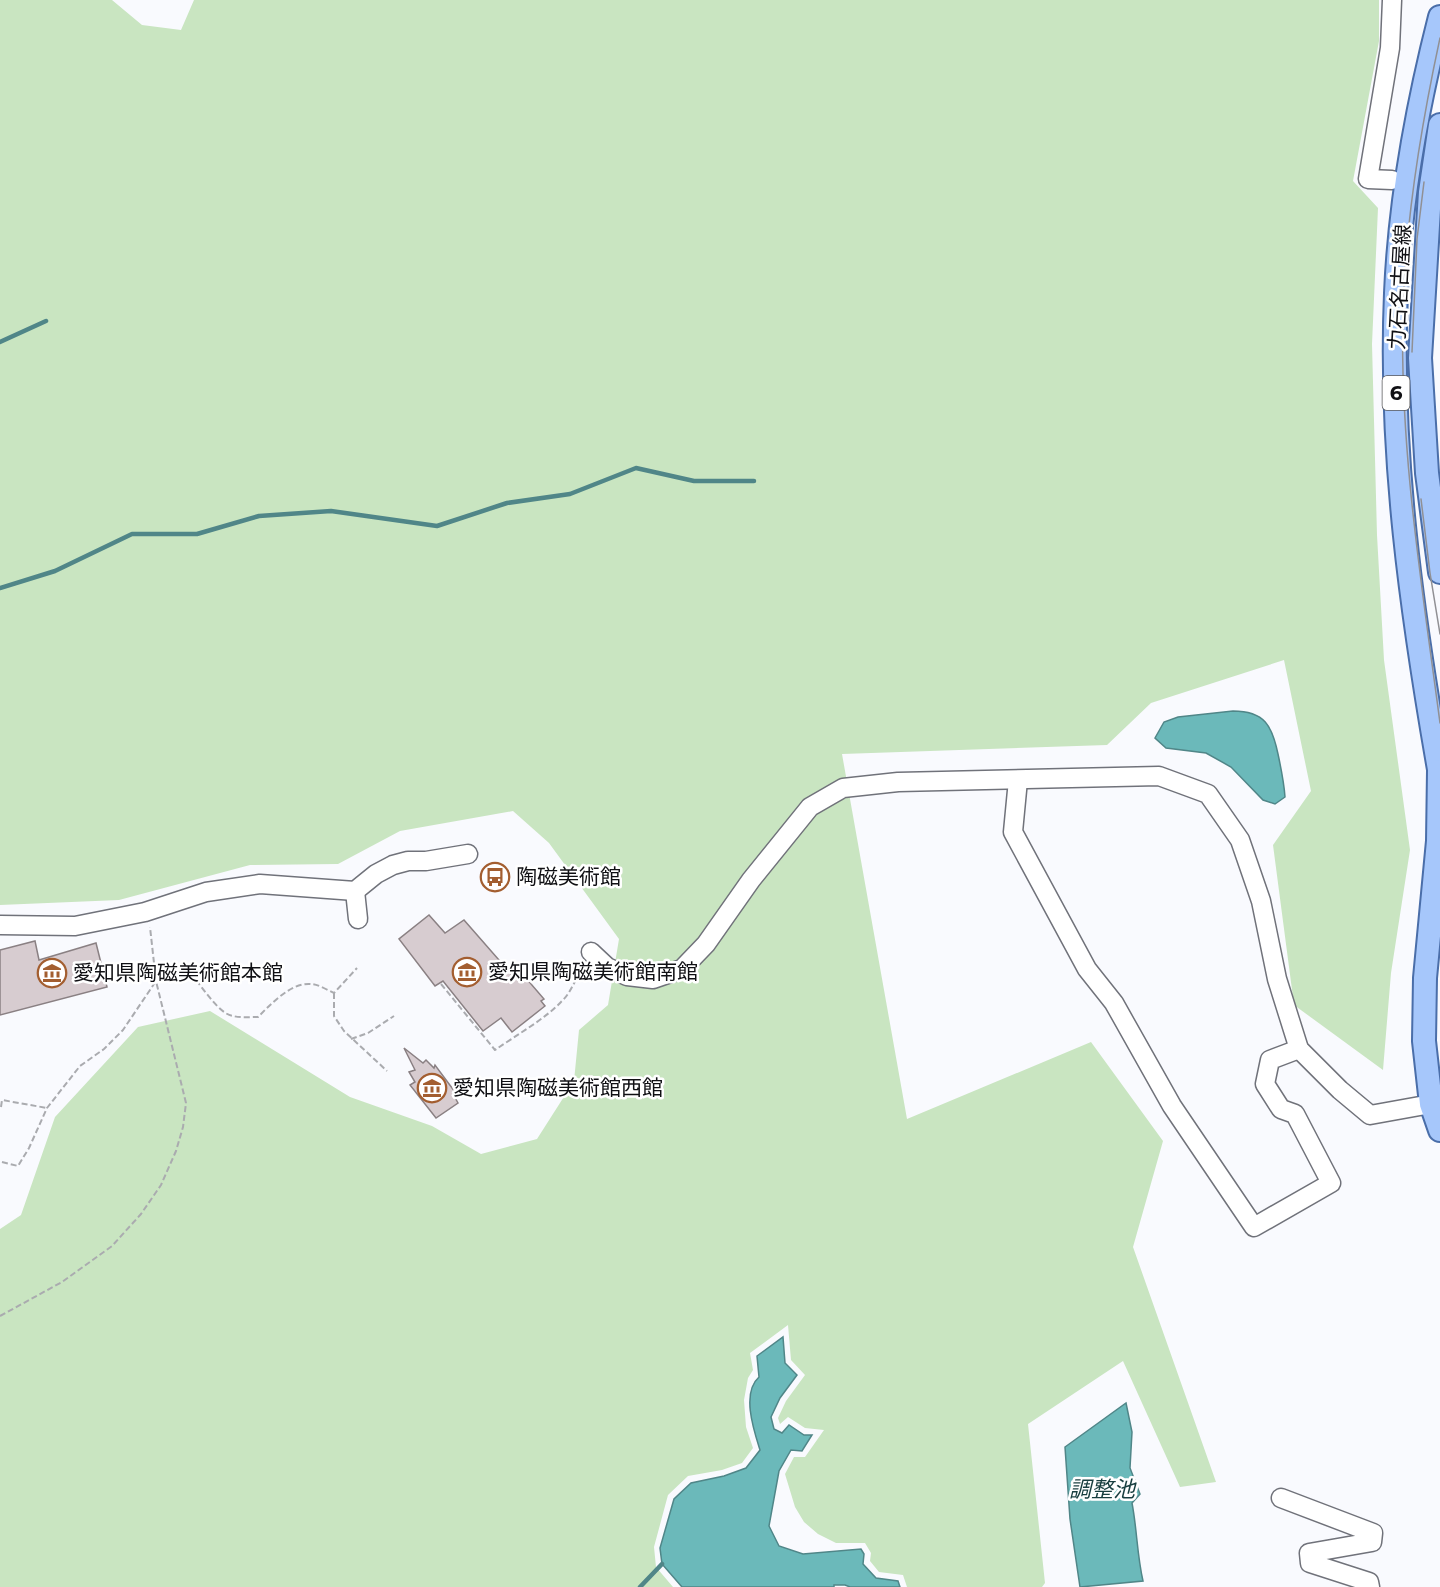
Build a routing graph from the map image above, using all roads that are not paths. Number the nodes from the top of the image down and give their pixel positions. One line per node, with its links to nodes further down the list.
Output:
1 (1392, 0): 4 (street)
2 (1440, 17): 8 (main road, 力石名古屋線 / 6)
3 (1440, 125): 5 (main road, 力石名古屋線 / 6)
4 (1392, 180)
5 (1420, 358): 6 (main road, 6); 7 (main road, 力石名古屋線 / 6)
6 (1440, 506)
7 (1440, 572)
8 (1440, 773): 16 (main road, 6)
9 (1018, 780): 14 (street); 15 (street); 15 (street)
10 (468, 854): 11 (street)
11 (355, 891): 12 (street); 13 (street)
12 (358, 919)
13 (0, 925)
14 (591, 958)
15 (1299, 1048): 16 (street)
16 (1435, 1103): 17 (main road, 6)
17 (1440, 1130)
18 (1281, 1498): 19 (street)
19 (1370, 1587)

